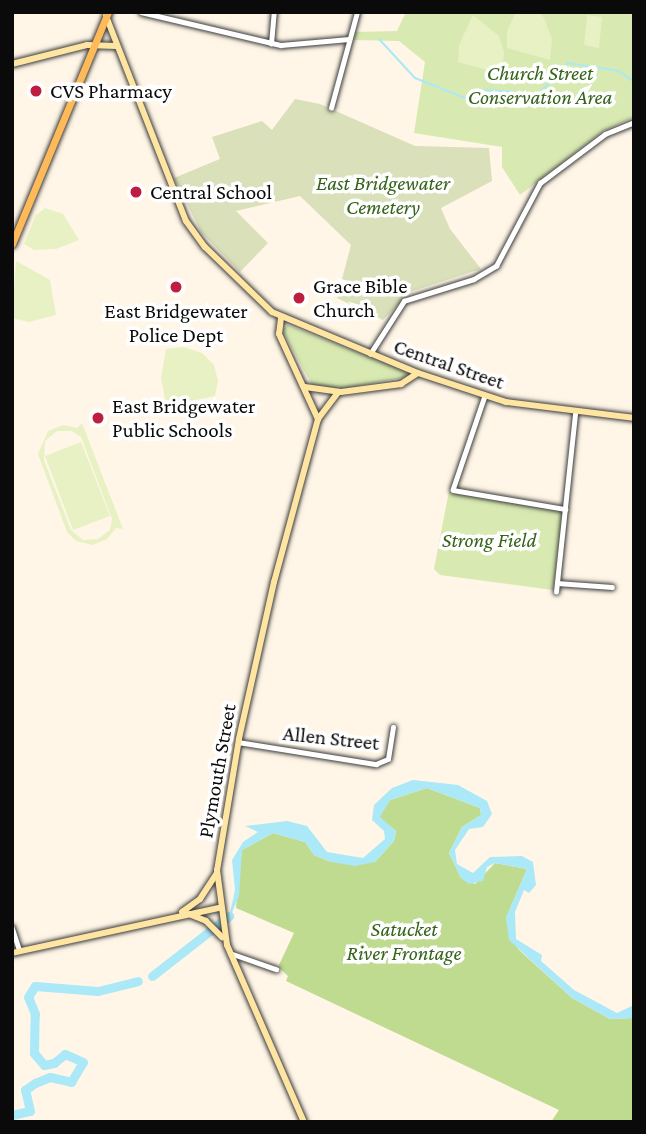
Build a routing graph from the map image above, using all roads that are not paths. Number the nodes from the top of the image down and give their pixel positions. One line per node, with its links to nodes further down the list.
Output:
1 (141, 12): 7 (street)
2 (274, 12): 7 (street)
3 (357, 12): 5 (street)
4 (106, 14): 6 (main road); 8 (main road, Central Street)
5 (349, 39): 7 (street); 10 (street)
6 (96, 44): 8 (main road); 9 (main road); 12 (main road)
7 (271, 44)
8 (116, 46): 13 (main road, Central Street)
9 (12, 64)
10 (331, 108)
11 (634, 122): 14 (street)
12 (12, 244)
13 (281, 318): 14 (main road, Central Street); 16 (main road)
14 (369, 354): 15 (main road, Central Street)
15 (418, 373): 17 (main road); 18 (main road, Central Street)
16 (305, 387): 17 (main road); 21 (main road)
17 (338, 393): 21 (main road, Plymouth Street)
18 (485, 396): 19 (main road, Central Street); 22 (street)
19 (575, 414): 20 (main road, Central Street); 22 (street)
20 (634, 418)
21 (318, 419): 27 (main road, Plymouth Street)
22 (565, 509): 23 (street)
23 (557, 583): 24 (street); 25 (street)
24 (612, 587)
25 (556, 592)
26 (393, 727): 27 (street, Allen Street)
27 (238, 743): 28 (main road, Plymouth Street)
28 (217, 870): 29 (main road, Plymouth Street); 30 (main road)
29 (220, 910): 30 (main road); 32 (main road, Plymouth Street)
30 (180, 914): 32 (main road); 33 (main road)
31 (12, 927): 33 (street)
32 (218, 929): 34 (main road, Plymouth Street)
33 (20, 952): 35 (main road)
34 (230, 952): 36 (street); 37 (main road, Plymouth Street)
35 (12, 953)
36 (276, 969)
37 (304, 1122)

